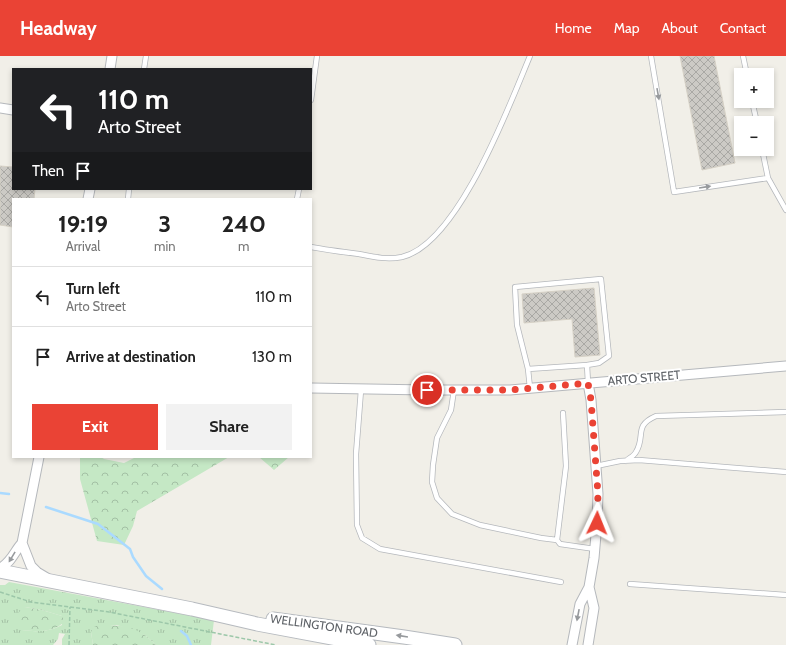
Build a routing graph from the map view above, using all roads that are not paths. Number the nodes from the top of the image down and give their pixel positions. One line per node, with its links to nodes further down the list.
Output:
1 (112, 56): 7 (street)
2 (146, 56): 8 (lane)
3 (317, 56): 10 (lane)
4 (530, 56): 16 (lane)
5 (651, 56): 14 (lane, one-way to 14)
6 (743, 56): 9 (lane)
7 (110, 68)
8 (144, 68)
9 (746, 68)
10 (312, 93)
11 (0, 108): 12 (street)
12 (12, 110)
13 (763, 156): 14 (lane)
14 (768, 178): 15 (lane)
15 (786, 210)
16 (312, 247)
17 (587, 365): 19 (lane); 19 (lane); 20 (lane)
18 (786, 366): 20 (street, ARTO STREET)
19 (528, 368): 22 (lane)
20 (588, 383): 22 (street, ARTO STREET); 29 (street)
21 (312, 388): 23 (street, ARTO STREET)
22 (530, 388): 24 (street, ARTO STREET)
23 (361, 390): 24 (street, ARTO STREET); 37 (lane)
24 (454, 390): 31 (lane)
25 (786, 412): 28 (lane)
26 (562, 413): 31 (lane)
27 (39, 458): 32 (street)
28 (626, 461): 29 (lane); 30 (lane)
29 (596, 466): 33 (street)
30 (786, 472)
31 (557, 540): 33 (lane)
32 (22, 543): 34 (street, one-way to 34); 36 (street)
33 (595, 549): 39 (street)
34 (0, 568)
35 (0, 571): 36 (main road, WELLINGTON ROAD)
36 (54, 582): 41 (main road, WELLINGTON ROAD)
37 (561, 582)
38 (630, 584): 40 (lane)
39 (589, 587): 44 (street, one-way to 44); 45 (street)
40 (786, 595)
41 (192, 609): 42 (main road, WELLINGTON ROAD); 43 (main road, WELLINGTON ROAD, one-way to 41)
42 (369, 645)
43 (455, 645)
44 (572, 645)
45 (588, 645)

